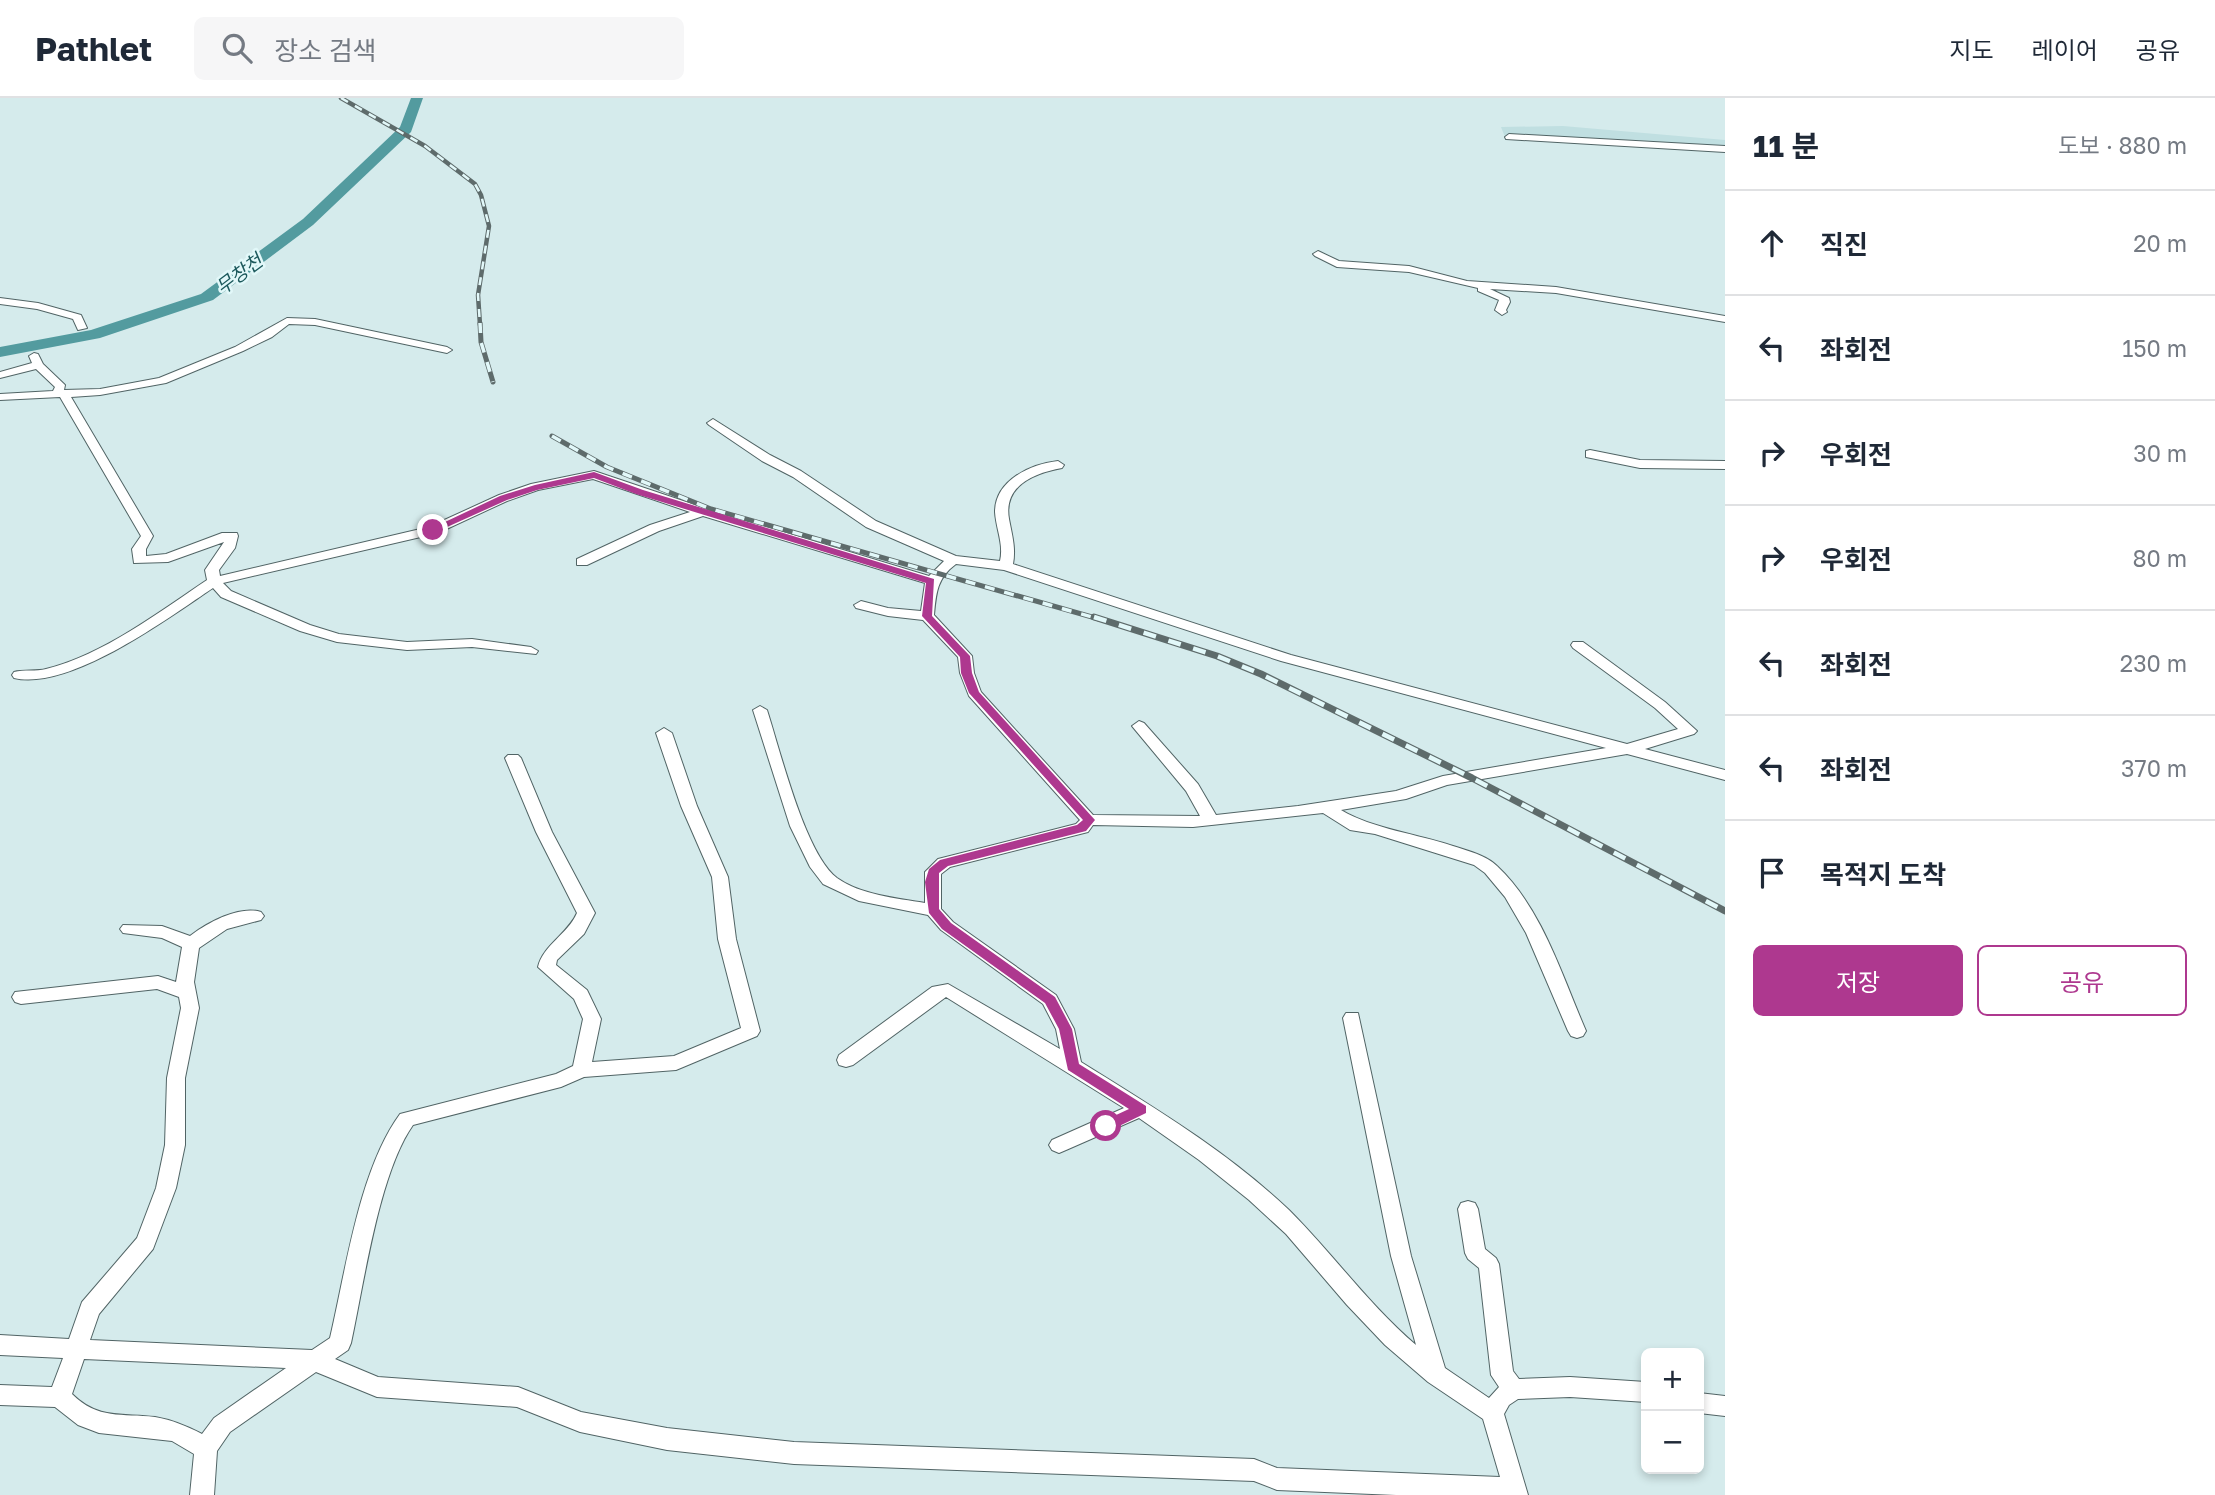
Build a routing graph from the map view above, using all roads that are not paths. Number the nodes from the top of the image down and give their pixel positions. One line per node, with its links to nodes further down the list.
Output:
1 (1509, 137): 2 (street)
2 (1725, 149)
3 (1318, 254): 4 (street)
4 (1483, 285): 6 (street); 7 (street)
5 (0, 300): 8 (street)
6 (1502, 312)
7 (1725, 319)
8 (82, 328)
9 (447, 350): 11 (street)
10 (0, 375): 11 (street)
11 (60, 395): 12 (street); 21 (street)
12 (0, 397)
13 (713, 423): 18 (street)
14 (1590, 454): 16 (street)
15 (1058, 465): 20 (street)
16 (1725, 465)
17 (703, 512): 19 (street); 21 (street); 22 (street)
18 (953, 561): 20 (street); 22 (street)
19 (582, 562)
20 (1006, 566): 31 (street)
21 (214, 581): 26 (street); 27 (street)
22 (931, 582): 24 (street)
23 (862, 605): 24 (street)
24 (927, 616): 35 (street)
25 (1578, 645): 31 (street)
26 (531, 651)
27 (19, 675)
28 (760, 710): 37 (street)
29 (1139, 726): 36 (street)
30 (664, 733): 47 (street)
31 (1627, 748): 33 (street); 34 (street)
32 (513, 758): 47 (street)
33 (1725, 775)
34 (1326, 808): 36 (street); 44 (street)
35 (1089, 820): 36 (street); 37 (street)
36 (1211, 820)
37 (933, 910): 46 (street)
38 (255, 916): 40 (street)
39 (130, 929): 40 (street)
40 (191, 945): 41 (street)
41 (187, 993): 42 (street); 52 (street)
42 (21, 997)
43 (1352, 1018): 54 (street)
44 (1577, 1031)
45 (846, 1059): 46 (street)
46 (1073, 1066): 48 (street)
47 (582, 1070): 53 (street)
48 (1141, 1109): 49 (street); 54 (street)
49 (1059, 1145)
50 (1468, 1209): 55 (street)
51 (0, 1345): 52 (street)
52 (78, 1348): 53 (street); 58 (street)
53 (313, 1360): 62 (street); 63 (street)
54 (1436, 1376): 61 (street)
55 (1514, 1389): 56 (street); 61 (street)
56 (1641, 1392)
57 (0, 1395): 58 (street)
58 (60, 1397): 62 (street)
59 (1704, 1404): 60 (street)
60 (1725, 1406)
61 (1493, 1413): 63 (street)
62 (206, 1448): 64 (street)
63 (1515, 1492)
64 (202, 1495)

